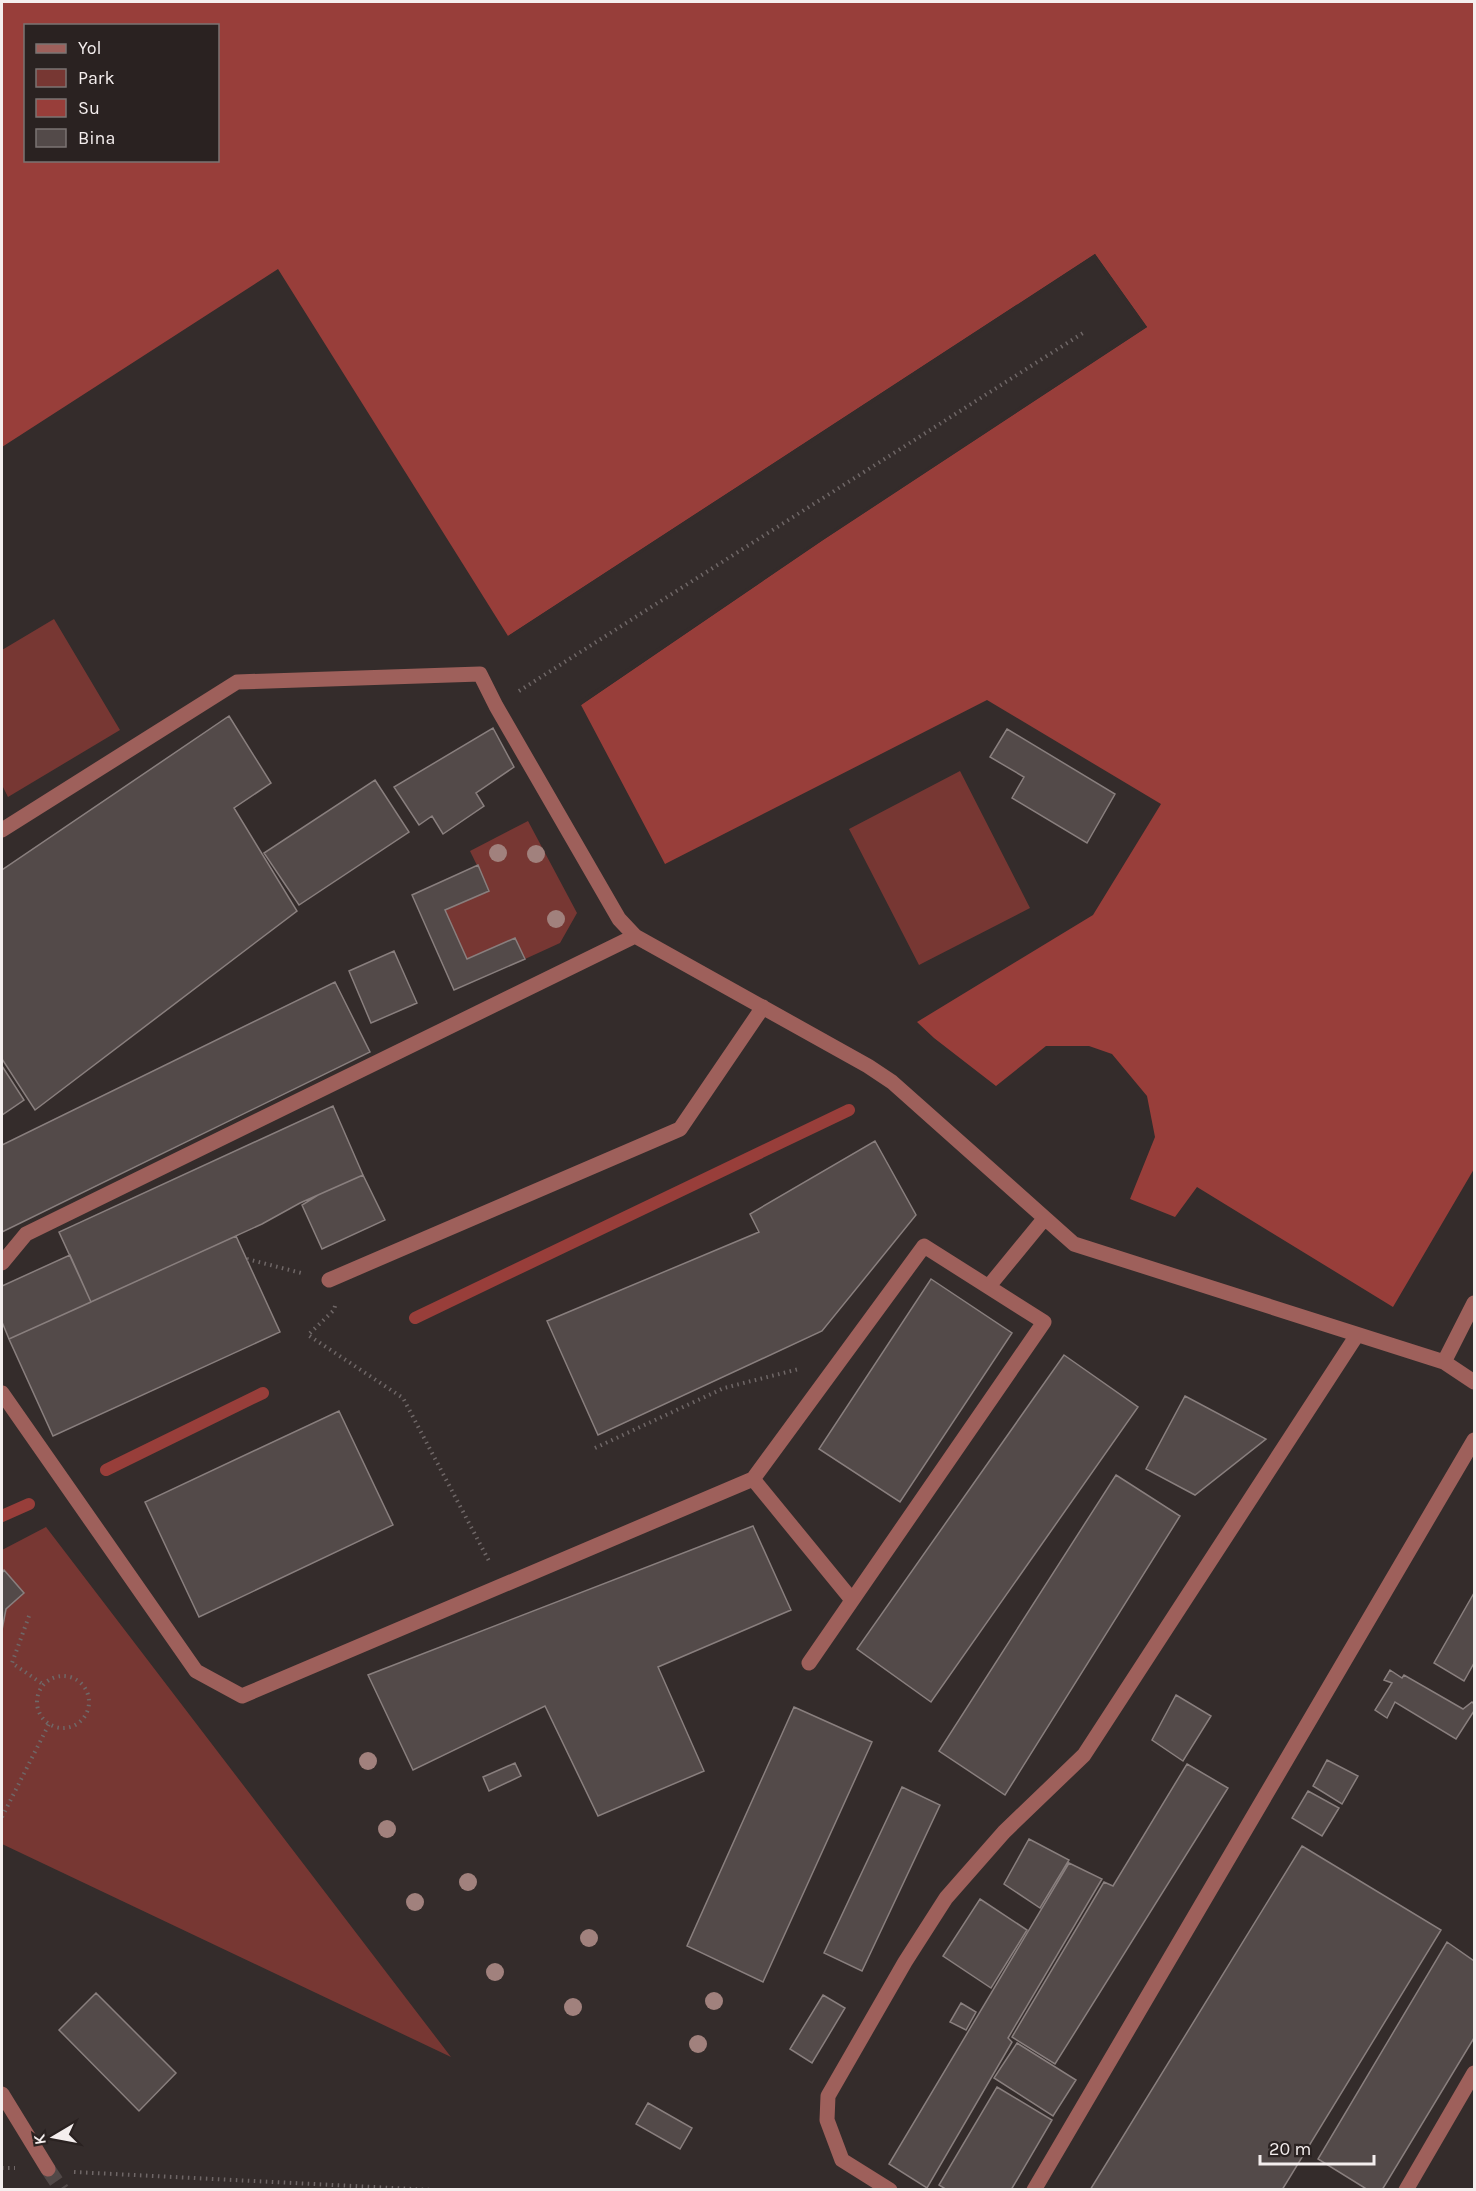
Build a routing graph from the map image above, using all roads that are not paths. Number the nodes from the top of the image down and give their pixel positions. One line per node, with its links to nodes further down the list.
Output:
1 (2, 830): 2 (street)
2 (635, 936): 3 (street); 5 (street)
3 (763, 1006): 4 (street); 6 (street)
4 (1044, 1219): 7 (street); 9 (street)
5 (2, 1263)
6 (329, 1280)
7 (989, 1286): 14 (street); 15 (street)
8 (1474, 1304): 10 (street)
9 (1358, 1335): 10 (street); 20 (street)
10 (1444, 1362): 11 (street)
11 (1474, 1382)
12 (2, 1393): 14 (street)
13 (1474, 1440): 21 (street)
14 (753, 1479): 15 (street)
15 (852, 1600): 16 (street)
16 (809, 1663)
17 (1474, 2073): 22 (street)
18 (2, 2094): 19 (street)
19 (48, 2169)
20 (890, 2190)
21 (1034, 2190)
22 (1406, 2190)

